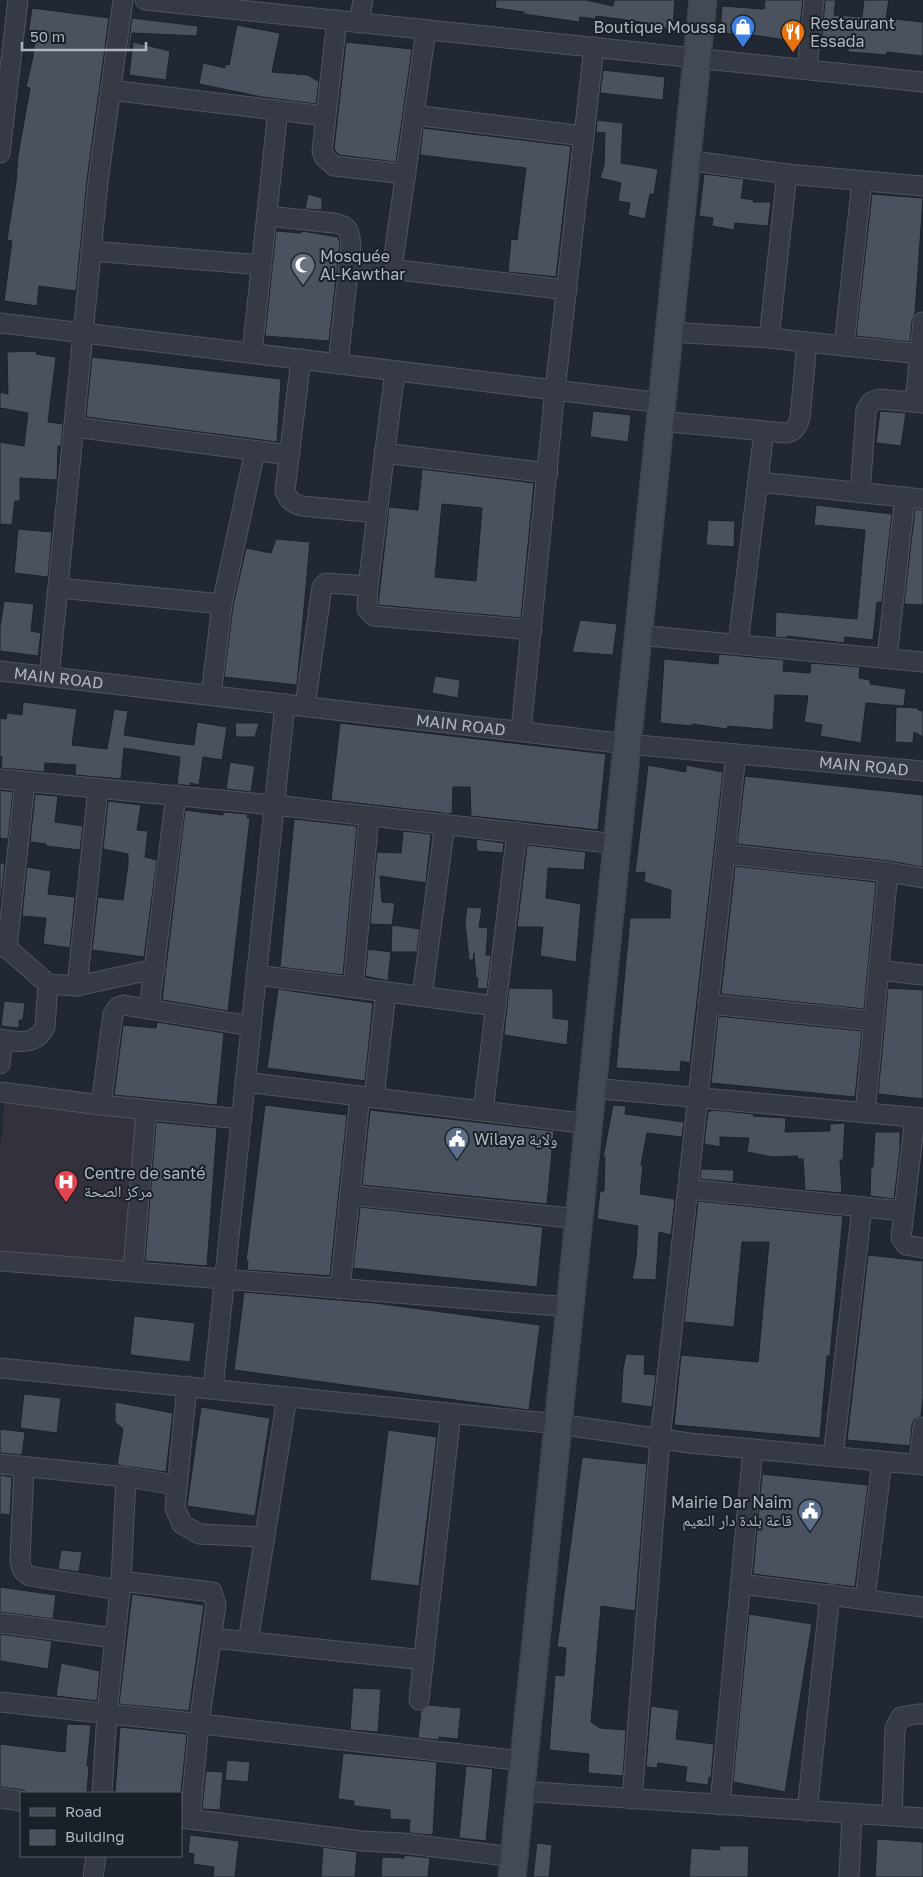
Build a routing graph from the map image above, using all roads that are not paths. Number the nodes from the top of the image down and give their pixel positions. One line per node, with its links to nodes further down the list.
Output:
1 (18, 0): 15 (street)
2 (123, 0): 14 (street)
3 (145, 0): 7 (street)
4 (362, 0): 8 (street)
5 (703, 0): 11 (street)
6 (814, 0): 12 (street)
7 (337, 20): 8 (street); 18 (street)
8 (360, 23): 9 (street)
9 (426, 30): 10 (street); 17 (street)
10 (594, 47): 11 (street); 19 (street)
11 (697, 58): 12 (street); 21 (street)
12 (807, 69): 13 (street)
13 (923, 82)
14 (110, 90): 16 (street); 27 (street)
15 (4, 91): 20 (street)
16 (278, 110): 18 (street); 26 (street)
17 (414, 115): 19 (street); 22 (street)
18 (325, 116): 22 (street)
19 (584, 136): 31 (street)
20 (0, 153)
21 (686, 160): 23 (street); 34 (street)
22 (406, 174): 30 (street)
23 (787, 174): 24 (street); 36 (street)
24 (862, 181): 25 (street); 38 (street)
25 (923, 186)
26 (267, 216): 28 (street); 29 (street)
27 (92, 251): 29 (street); 35 (street)
28 (349, 264): 30 (street); 42 (street)
29 (262, 265): 39 (street)
30 (392, 269): 31 (street)
31 (567, 290): 44 (street)
32 (923, 322): 40 (street)
33 (0, 323): 35 (street)
34 (669, 332): 36 (street); 46 (street)
35 (84, 333): 39 (street); 47 (street)
36 (769, 338): 37 (street)
37 (807, 342): 38 (street); 48 (street)
38 (844, 346): 40 (street)
39 (252, 353): 41 (street)
40 (920, 354): 45 (street)
41 (301, 359): 42 (street); 51 (street)
42 (338, 364): 43 (street)
43 (395, 371): 44 (street); 50 (street)
44 (555, 390): 46 (street); 52 (street)
45 (919, 403): 54 (street)
46 (661, 412): 48 (street); 61 (street)
47 (75, 427): 49 (street); 58 (street)
48 (764, 431): 53 (street)
49 (255, 451): 51 (street); 59 (street)
50 (384, 453): 52 (street); 56 (street)
51 (289, 455): 56 (street)
52 (548, 472): 60 (street)
53 (758, 482): 54 (street); 62 (street)
54 (860, 493): 55 (street)
55 (914, 498): 63 (street)
56 (377, 513): 57 (street)
57 (368, 586): 60 (street); 69 (street)
58 (59, 588): 59 (street); 66 (street)
59 (222, 604): 67 (street)
60 (532, 630): 70 (street)
61 (638, 635): 62 (street); 71 (street)
62 (738, 644): 63 (street)
63 (887, 658): 64 (street)
64 (923, 662)
65 (0, 671): 66 (street, MAIN ROAD)
66 (50, 677): 67 (street, MAIN ROAD)
67 (211, 695): 68 (street, MAIN ROAD)
68 (285, 704): 69 (street, MAIN ROAD); 78 (street)
69 (305, 706): 70 (street, MAIN ROAD)
70 (522, 731): 71 (street, MAIN ROAD)
71 (627, 744): 72 (street, MAIN ROAD); 82 (street)
72 (736, 754): 73 (street, MAIN ROAD); 83 (street)
73 (923, 771)
74 (0, 779): 75 (street)
75 (24, 782): 76 (street); 86 (street)
76 (98, 789): 77 (street); 92 (street)
77 (176, 795): 78 (street); 87 (street)
78 (274, 805): 79 (street); 89 (street)
79 (369, 816): 80 (street); 93 (street)
80 (445, 824): 81 (street); 95 (street)
81 (518, 832): 82 (street); 97 (street)
82 (617, 844): 104 (street)
83 (725, 854): 84 (street); 96 (street)
84 (888, 872): 85 (street); 88 (street)
85 (923, 878)
86 (4, 948): 91 (street)
87 (155, 969): 92 (street); 98 (street)
88 (878, 970): 90 (street); 99 (street)
89 (256, 975): 93 (street); 100 (street)
90 (923, 975)
91 (48, 984): 92 (street); 101 (street)
92 (77, 986)
93 (353, 987): 94 (street)
94 (386, 992): 95 (street); 106 (street)
95 (422, 996): 97 (street)
96 (710, 1004): 99 (street); 107 (street)
97 (496, 1006): 110 (street)
98 (149, 1009): 100 (street); 108 (street)
99 (874, 1020): 111 (street)
100 (251, 1026): 103 (street)
101 (1, 1040): 102 (street)
102 (0, 1064)
103 (245, 1082): 106 (street); 113 (street)
104 (592, 1088): 107 (street); 114 (street)
105 (0, 1092): 108 (street)
106 (367, 1097): 110 (street); 116 (street)
107 (699, 1098): 111 (street); 115 (street)
108 (102, 1105): 109 (street)
109 (146, 1110): 113 (street); 122 (street)
110 (483, 1111): 114 (street)
111 (865, 1113): 112 (street)
112 (919, 1118): 118 (street)
113 (241, 1119): 123 (street)
114 (589, 1124): 119 (street)
115 (689, 1189): 117 (street); 133 (street)
116 (350, 1195): 119 (street); 124 (street)
117 (862, 1208): 118 (street); 135 (street)
118 (903, 1212): 120 (street)
119 (579, 1219): 125 (street)
120 (923, 1248)
121 (0, 1261): 122 (street)
122 (133, 1272): 123 (street)
123 (225, 1280): 124 (street); 128 (street)
124 (340, 1289): 125 (street)
125 (570, 1307): 131 (street)
126 (0, 1368): 127 (street)
127 (187, 1386): 128 (street); 141 (street)
128 (213, 1389): 129 (street)
129 (287, 1397): 130 (street); 142 (street)
130 (451, 1414): 131 (street); 152 (street)
131 (558, 1424): 133 (street); 158 (street)
132 (923, 1427): 138 (street)
133 (660, 1438): 134 (street); 162 (street)
134 (753, 1449): 135 (street); 143 (street)
135 (832, 1456): 136 (street)
136 (882, 1461): 138 (street); 146 (street)
137 (0, 1464): 139 (street)
138 (921, 1465)
139 (24, 1467): 140 (street); 144 (street)
140 (126, 1477): 141 (street); 144 (street)
141 (177, 1485): 142 (street)
142 (264, 1537): 151 (street)
143 (741, 1584): 145 (street); 164 (street)
144 (120, 1585): 149 (street); 150 (street)
145 (830, 1594): 146 (street); 165 (street)
146 (865, 1598): 147 (street)
147 (923, 1606)
148 (0, 1623): 149 (street)
149 (114, 1638): 155 (street)
150 (212, 1638): 151 (street); 157 (street)
151 (248, 1642): 152 (street)
152 (424, 1660): 153 (street)
153 (419, 1700)
154 (0, 1702): 155 (street)
155 (107, 1713): 157 (street); 160 (street)
156 (923, 1714): 167 (street)
157 (199, 1724): 158 (street); 168 (street)
158 (523, 1761): 159 (street)
159 (521, 1791): 162 (street); 171 (street)
160 (102, 1792)
161 (0, 1798): 163 (street)
162 (632, 1799): 164 (street)
163 (20, 1801)
164 (720, 1805): 165 (street)
165 (807, 1811): 166 (street)
166 (852, 1813): 167 (street); 173 (street)
167 (892, 1815): 169 (street)
168 (186, 1818): 171 (street)
169 (923, 1818)
170 (96, 1857): 172 (street)
171 (513, 1867)
172 (93, 1877)
173 (849, 1877)

